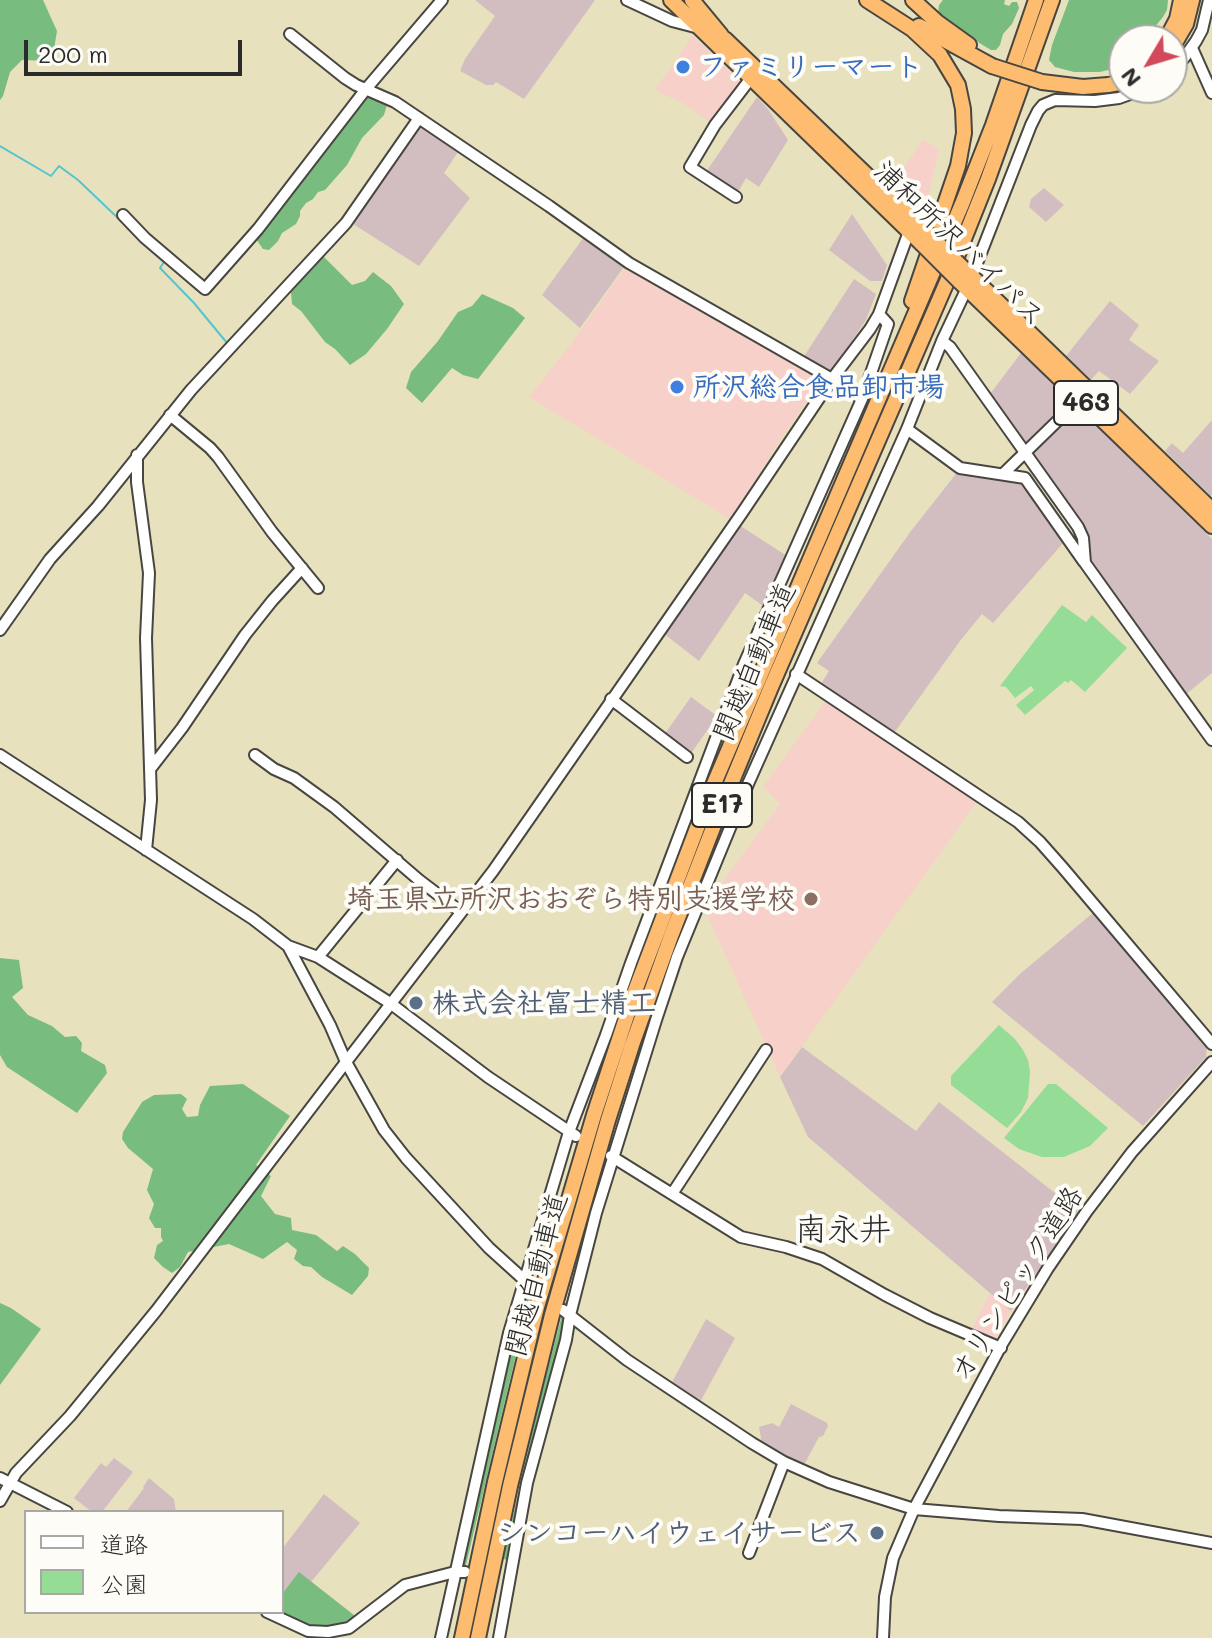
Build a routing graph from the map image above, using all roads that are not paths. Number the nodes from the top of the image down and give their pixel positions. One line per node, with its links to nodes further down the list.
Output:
1 (442, 0): 26 (street)
2 (627, 0): 16 (street)
3 (671, 0): 16 (highway, 浦和所沢バイパス / 463)
4 (685, 0): 18 (highway, 浦和所沢バイパス / 463)
5 (692, 0): 18 (highway)
6 (869, 0): 21 (highway); 40 (highway)
7 (913, 0): 21 (highway)
8 (1036, 0): 40 (highway, 関越自動車道 / E17)
9 (1052, 0): 30 (highway, 関越自動車道 / E17)
10 (1063, 0): 30 (highway)
11 (1181, 0): 14 (highway)
12 (1192, 0): 15 (highway)
13 (1209, 0): 19 (street)
14 (1174, 24)
15 (1186, 24)
16 (701, 29): 23 (highway, 浦和所沢バイパス / 463)
17 (290, 34): 26 (street)
18 (721, 35): 33 (highway, 浦和所沢バイパス / 463)
19 (1192, 48): 20 (street); 27 (street)
20 (1188, 52)
21 (994, 63): 24 (highway)
22 (1108, 74): 24 (highway)
23 (751, 78): 31 (street); 33 (highway, 浦和所沢バイパス / 463)
24 (1044, 78): 25 (highway)
25 (1108, 85)
26 (366, 89): 29 (street); 32 (street)
27 (1212, 93)
28 (1108, 99): 34 (street)
29 (419, 118): 37 (street); 41 (street)
30 (988, 179): 86 (highway, 関越自動車道 / E17)
31 (736, 197)
32 (123, 215)
33 (911, 226): 34 (highway, 浦和所沢バイパス / 463, bridge); 35 (street)
34 (966, 278): 36 (street); 38 (highway, 浦和所沢バイパス / 463); 46 (highway, 浦和所沢バイパス / 463)
35 (879, 314): 37 (street); 39 (street)
36 (942, 341): 42 (street); 43 (street)
37 (832, 379): 39 (street); 53 (street)
38 (1081, 398): 43 (street); 47 (highway, 浦和所沢バイパス / 463)
39 (862, 399): 69 (street)
40 (874, 411): 85 (highway, 関越自動車道 / E17)
41 (170, 415): 44 (street); 49 (street)
42 (907, 429): 45 (street); 52 (street)
43 (1025, 454): 45 (street); 48 (street)
44 (137, 455): 51 (street); 58 (street)
45 (1003, 474): 48 (street)
46 (1212, 510)
47 (1212, 526)
48 (1085, 563): 54 (street)
49 (302, 568): 50 (street); 58 (street)
50 (318, 588)
51 (0, 630)
52 (796, 674): 65 (street); 70 (street)
53 (611, 699): 57 (street); 61 (street)
54 (1212, 740)
55 (0, 755): 59 (street)
56 (255, 755): 60 (street)
57 (687, 757)
58 (151, 768): 59 (street)
59 (146, 850): 62 (street)
60 (397, 860): 61 (street); 63 (street)
61 (461, 912): 64 (street)
62 (288, 946): 63 (street); 67 (street)
63 (318, 957): 64 (street)
64 (390, 1003): 67 (street); 69 (street)
65 (1212, 1044)
66 (766, 1050): 71 (street)
67 (346, 1062): 72 (street); 76 (street)
68 (1212, 1062): 74 (street, オリンピック道路)
69 (572, 1134): 72 (street)
70 (612, 1156): 71 (street); 73 (street)
71 (672, 1194): 74 (street)
72 (528, 1284): 82 (street)
73 (567, 1313): 75 (street); 87 (street)
74 (1001, 1348): 78 (street, オリンピック道路)
75 (784, 1462): 78 (street); 81 (street)
76 (5, 1481): 77 (street); 79 (street)
77 (0, 1501)
78 (914, 1509): 80 (street); 88 (street, オリンピック道路)
79 (63, 1510)
80 (1212, 1543)
81 (749, 1553)
82 (460, 1572): 83 (street); 84 (street)
83 (271, 1614)
84 (441, 1638)
85 (462, 1638)
86 (478, 1638)
87 (499, 1638)
88 (883, 1638)

